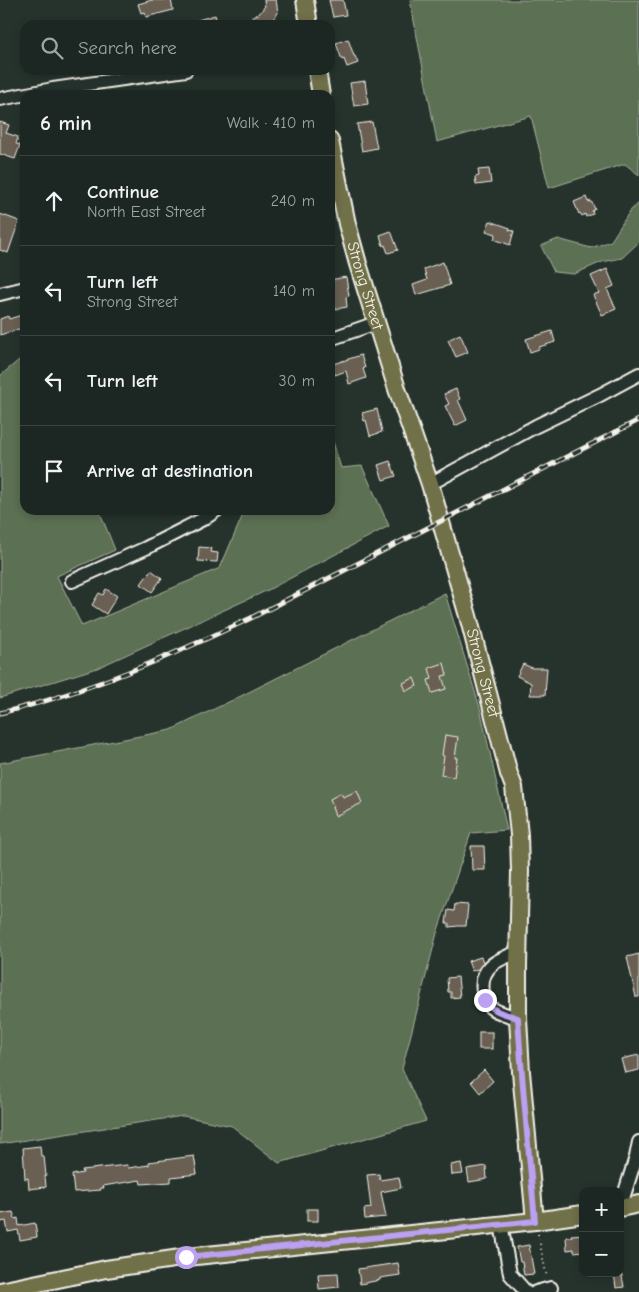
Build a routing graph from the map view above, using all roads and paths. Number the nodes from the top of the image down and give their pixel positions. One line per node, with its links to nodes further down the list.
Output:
1 (305, 0): 2 (main road)
2 (308, 20)
3 (151, 75): 5 (street)
4 (318, 75): 6 (main road)
5 (48, 90)
6 (320, 90)
7 (20, 95): 8 (street)
8 (0, 99)
9 (335, 165): 12 (main road, Strong Street)
10 (20, 289): 11 (street)
11 (0, 294)
12 (376, 323): 13 (street); 15 (main road, Strong Street)
13 (335, 337)
14 (639, 374): 15 (street)
15 (430, 484): 18 (main road, Strong Street)
16 (210, 515): 17 (street)
17 (72, 581)
18 (518, 952): 19 (main road, Strong Street); 19 (street)
19 (518, 1018): 26 (main road, Strong Street)
20 (639, 1142): 21 (street)
21 (638, 1161): 22 (street)
22 (624, 1198)
23 (639, 1204): 24 (main road)
24 (624, 1207)
25 (579, 1215): 26 (main road)
26 (535, 1221): 27 (main road); 28 (path)
27 (501, 1224): 29 (main road); 30 (street)
28 (551, 1288): 31 (street)
29 (0, 1291)
30 (526, 1292)
31 (536, 1292)

